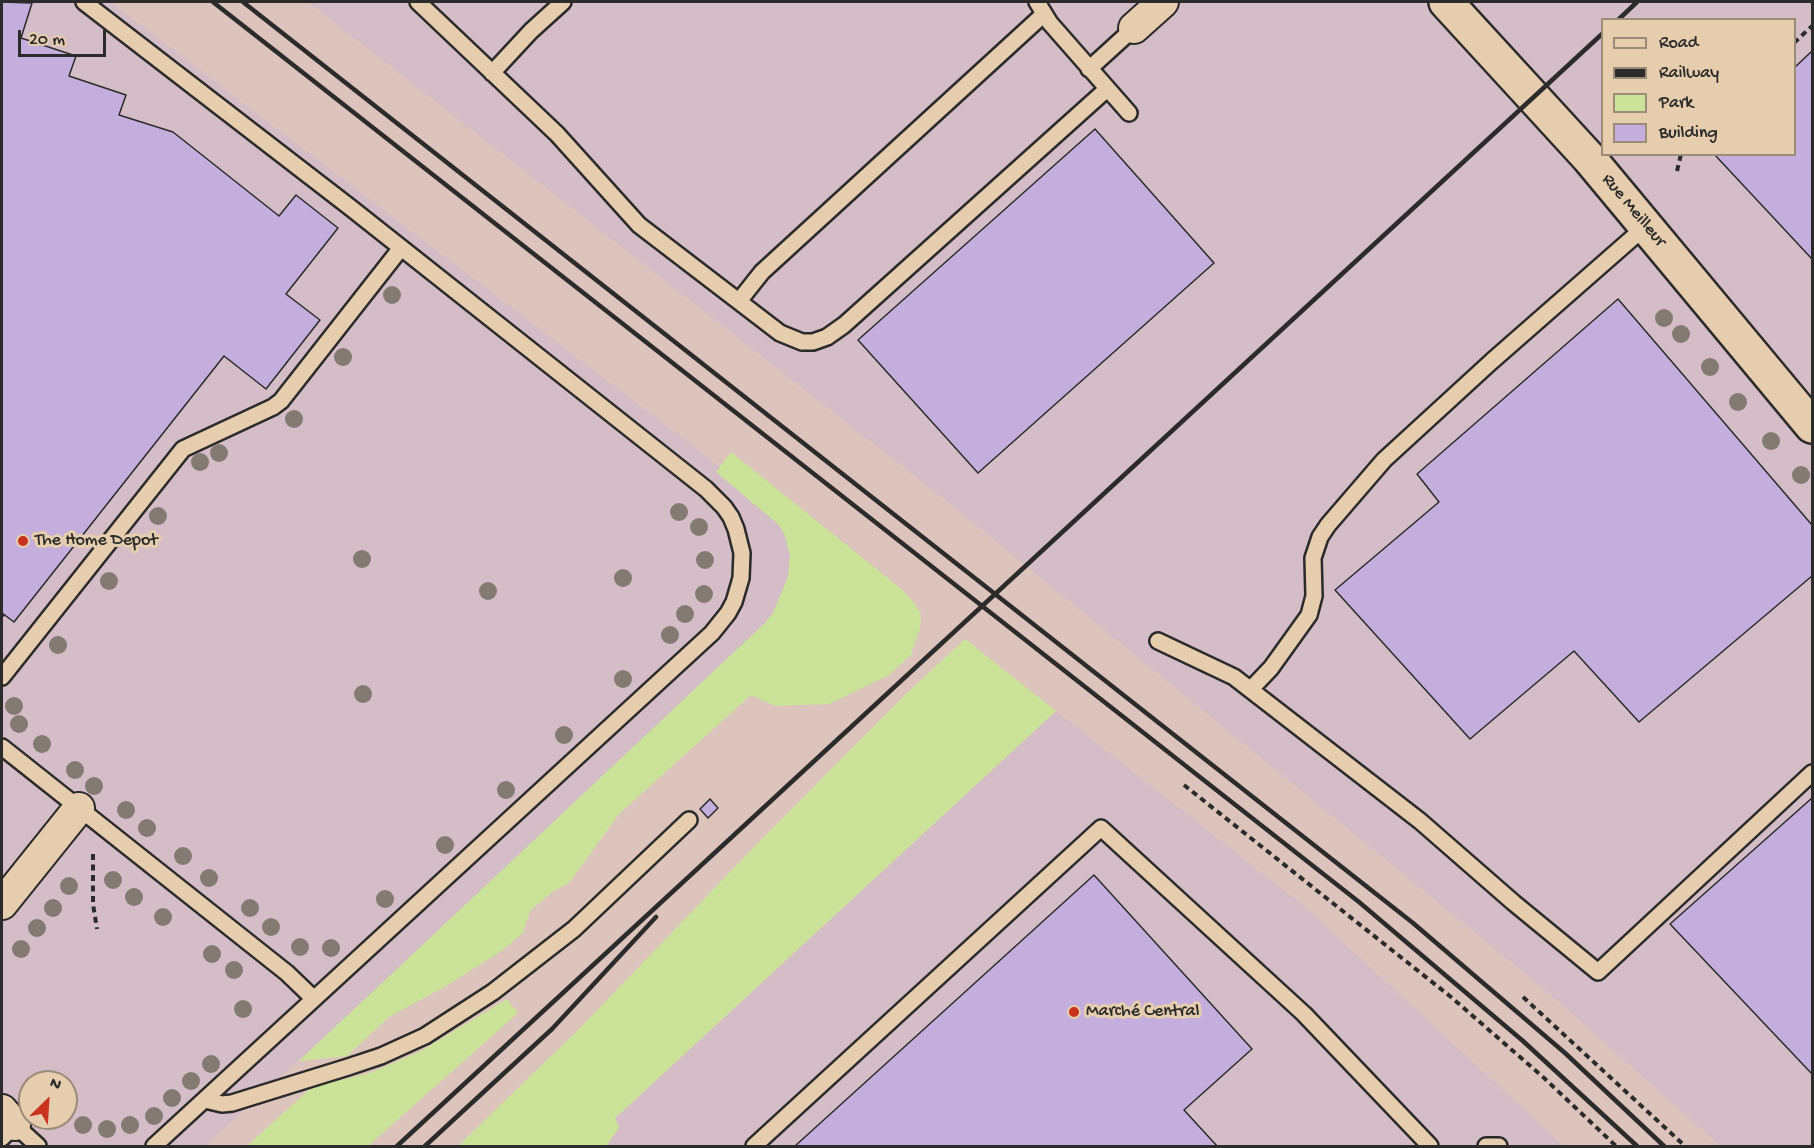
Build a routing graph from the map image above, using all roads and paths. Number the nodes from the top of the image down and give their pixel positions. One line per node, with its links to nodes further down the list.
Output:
1 (84, 2): 17 (lane)
2 (418, 2): 11 (lane)
3 (563, 2): 11 (lane)
4 (1163, 2): 8 (street)
5 (1446, 2): 16 (street, Rue Meilleur)
6 (1041, 8): 10 (lane); 18 (lane)
7 (1812, 26): 9 (path)
8 (1134, 28): 10 (lane)
9 (1796, 41)
10 (1089, 69): 12 (lane)
11 (492, 73): 18 (lane)
12 (1107, 89): 13 (lane); 18 (lane)
13 (1129, 113)
14 (1681, 156): 15 (path)
15 (1677, 171)
16 (1646, 226): 19 (street, Rue Meilleur); 22 (lane)
17 (401, 248): 21 (lane); 32 (lane)
18 (739, 301)
19 (1812, 426)
20 (1158, 641): 22 (lane)
21 (2, 677)
22 (1251, 689): 24 (lane)
23 (2, 747): 26 (lane)
24 (1812, 773)
25 (1184, 785): 41 (path)
26 (79, 808): 29 (street); 32 (lane)
27 (689, 820): 33 (lane)
28 (93, 854): 30 (path)
29 (2, 904)
30 (97, 929)
31 (1523, 997): 42 (path)
32 (314, 999): 33 (lane)
33 (205, 1100): 36 (lane)
34 (6, 1125): 35 (lane)
35 (38, 1146)
36 (154, 1146)
37 (754, 1146): 38 (lane)
38 (1430, 1146)
39 (1486, 1146): 40 (lane)
40 (1499, 1146)
41 (1616, 1146)
42 (1685, 1146)

